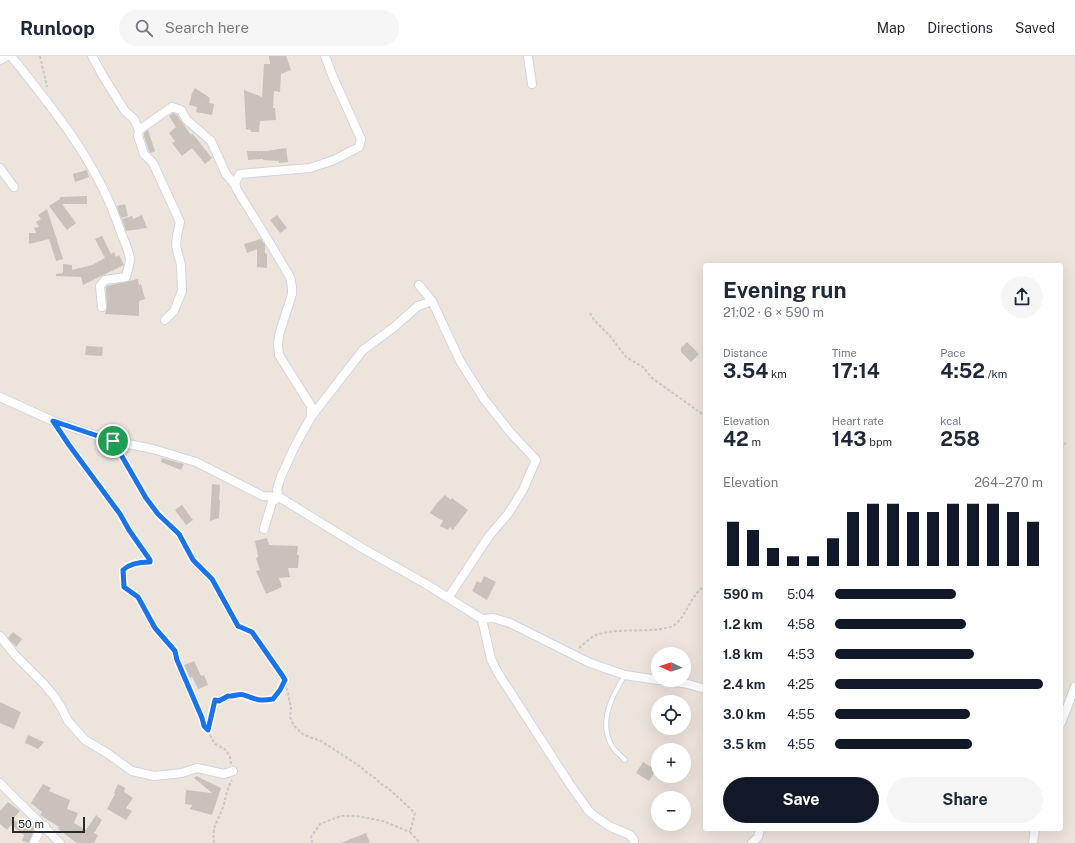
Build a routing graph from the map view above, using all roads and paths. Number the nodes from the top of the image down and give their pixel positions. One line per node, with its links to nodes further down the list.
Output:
1 (7, 56): 7 (street)
2 (11, 56): 16 (street)
3 (40, 56): 9 (path)
4 (92, 56): 10 (street)
5 (325, 56): 12 (street)
6 (528, 56): 8 (street)
7 (0, 60)
8 (532, 84)
9 (49, 91)
10 (138, 130): 12 (street); 18 (street)
11 (0, 168): 13 (street)
12 (235, 185): 21 (street)
13 (14, 187)
14 (419, 285): 15 (street)
15 (432, 301): 21 (street); 29 (street)
16 (102, 307)
17 (590, 313): 20 (path)
18 (165, 320)
19 (0, 397): 22 (street)
20 (703, 415)
21 (311, 417): 26 (street)
22 (53, 421): 23 (street); 40 (path)
23 (113, 441): 26 (street); 35 (path)
24 (1066, 443): 25 (path)
25 (1063, 446)
26 (279, 497): 27 (street); 29 (street)
27 (264, 529)
28 (703, 587): 32 (path)
29 (448, 598): 30 (street)
30 (482, 619): 32 (street); 53 (street)
31 (0, 636): 42 (street)
32 (572, 653): 33 (street)
33 (625, 675): 34 (street); 41 (lane)
34 (651, 679)
35 (285, 680): 40 (path); 47 (path)
36 (691, 685): 38 (street)
37 (1075, 687): 39 (street)
38 (703, 688)
39 (1063, 719)
40 (208, 730): 42 (path)
41 (624, 760)
42 (233, 771): 50 (path)
43 (0, 783): 44 (street)
44 (45, 826): 48 (street); 49 (street)
45 (760, 831): 54 (street)
46 (1035, 831): 55 (street)
47 (410, 832): 51 (path); 52 (path)
48 (34, 843)
49 (60, 843)
50 (214, 843)
51 (312, 843)
52 (420, 843)
53 (634, 843)
54 (752, 843)
55 (1033, 843)

